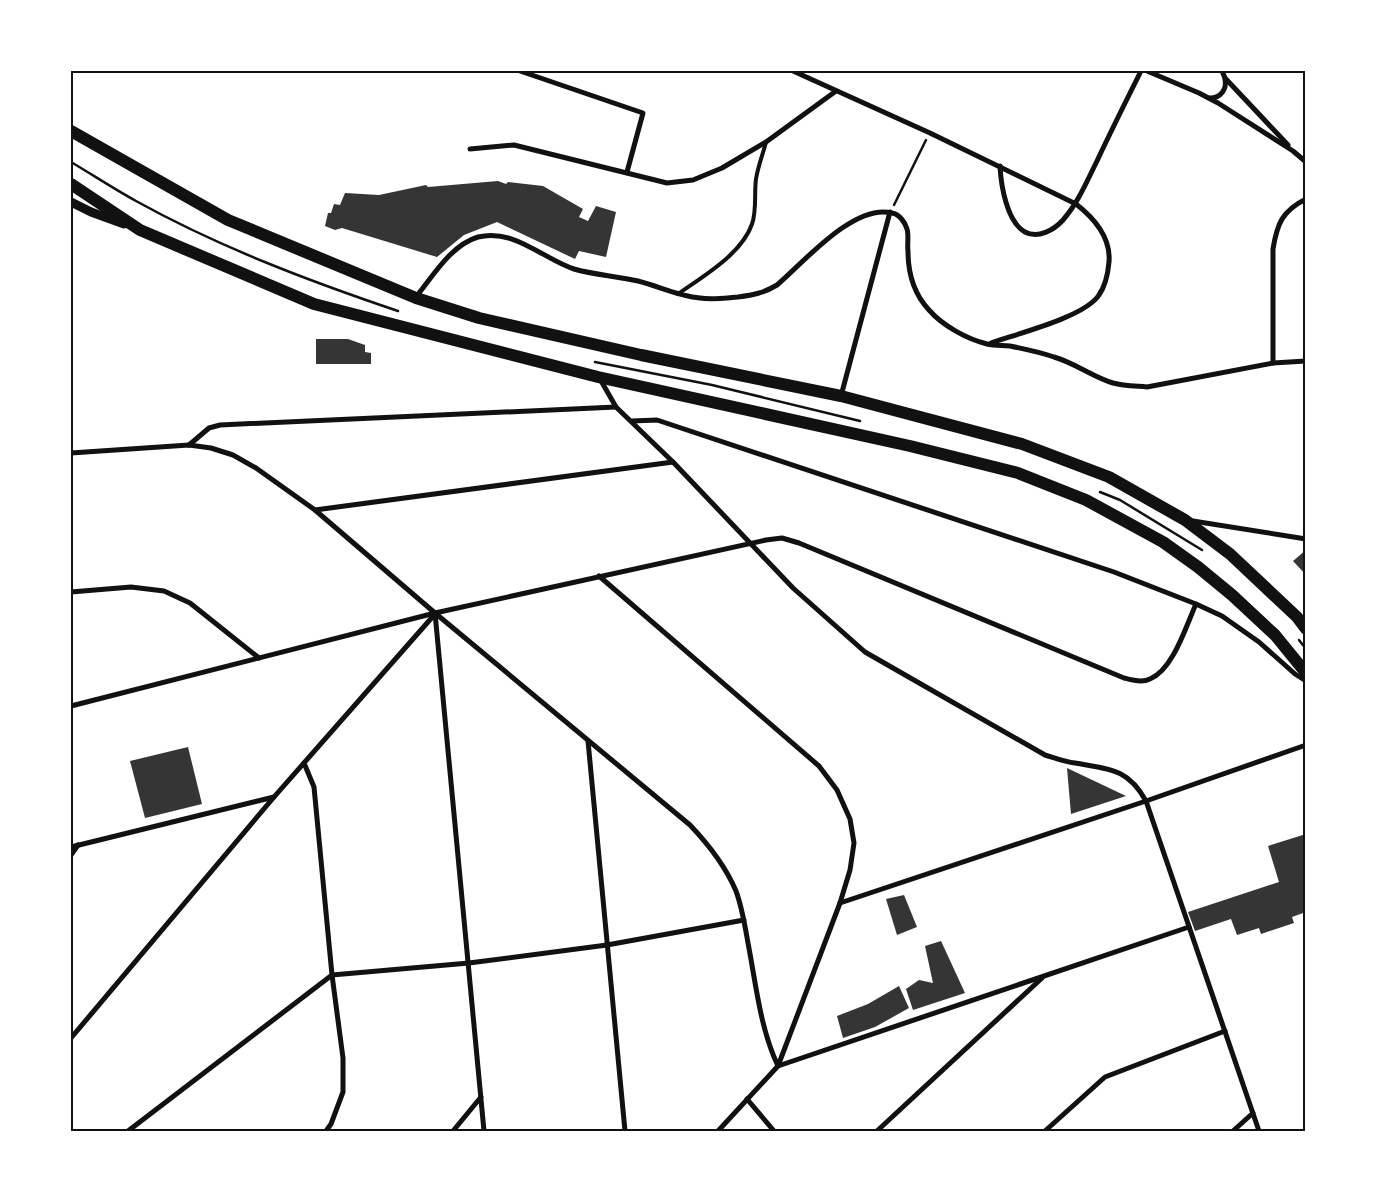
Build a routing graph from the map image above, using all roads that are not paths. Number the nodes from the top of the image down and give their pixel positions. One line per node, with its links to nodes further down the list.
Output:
1 (520, 71): 15 (street)
2 (793, 71): 7 (street)
3 (1141, 71): 19 (street)
4 (1146, 71): 8 (street)
5 (1222, 71): 6 (street)
6 (1225, 78): 8 (street); 12 (street)
7 (836, 91): 10 (street); 14 (street)
8 (1210, 98): 12 (street)
9 (71, 131): 23 (main road)
10 (766, 142): 15 (street); 22 (lane)
11 (470, 149): 15 (street)
12 (1293, 151): 13 (street)
13 (1306, 162)
14 (1000, 166): 19 (street); 19 (street)
15 (627, 172)
16 (71, 184): 21 (main road)
17 (1306, 199): 26 (street)
18 (71, 202): 21 (street)
19 (1076, 204): 24 (street)
20 (890, 212): 22 (street); 24 (street); 28 (street)
21 (140, 230): 27 (main road)
22 (678, 294): 23 (street)
23 (416, 298): 28 (main road)
24 (987, 344): 26 (street)
25 (1306, 361): 26 (street)
26 (1273, 363)
27 (598, 377): 29 (street); 45 (main road)
28 (841, 396): 35 (main road)
29 (616, 407): 30 (street); 31 (street)
30 (632, 421): 33 (street); 40 (street)
31 (189, 444): 32 (street); 34 (street)
32 (71, 453)
33 (673, 462): 34 (street); 37 (street)
34 (315, 510): 41 (street)
35 (1185, 520): 36 (street); 42 (main road)
36 (1306, 539)
37 (750, 543): 38 (street); 40 (street); 52 (street)
38 (599, 576): 41 (street); 56 (street)
39 (71, 592): 44 (street)
40 (1196, 604): 46 (street)
41 (435, 613): 44 (street); 48 (street); 50 (street); 60 (street)
42 (1301, 617): 43 (main road)
43 (1306, 629)
44 (260, 658): 47 (street)
45 (1306, 673)
46 (1306, 681)
47 (71, 706)
48 (588, 741): 57 (street); 59 (street)
49 (1306, 745): 52 (street)
50 (304, 763): 51 (street); 61 (street)
51 (274, 797): 53 (street); 64 (street)
52 (1146, 801): 56 (street); 58 (street)
53 (78, 845): 54 (street); 55 (street)
54 (71, 847)
55 (71, 855)
56 (840, 902): 65 (street)
57 (744, 920): 59 (street); 65 (street)
58 (1189, 923): 62 (street); 63 (street)
59 (606, 945): 60 (street); 73 (street)
60 (469, 963): 61 (street); 66 (street)
61 (332, 975): 69 (street); 70 (street)
62 (1043, 977): 65 (street); 76 (street)
63 (1225, 1031): 68 (street); 77 (street)
64 (71, 1038)
65 (778, 1066): 67 (street)
66 (481, 1097): 71 (street); 72 (street)
67 (747, 1099): 74 (street); 75 (street)
68 (1253, 1113): 78 (street); 79 (street)
69 (128, 1131)
70 (326, 1131)
71 (453, 1131)
72 (484, 1131)
73 (626, 1131)
74 (718, 1131)
75 (774, 1131)
76 (877, 1131)
77 (1045, 1131)
78 (1233, 1131)
79 (1259, 1131)

